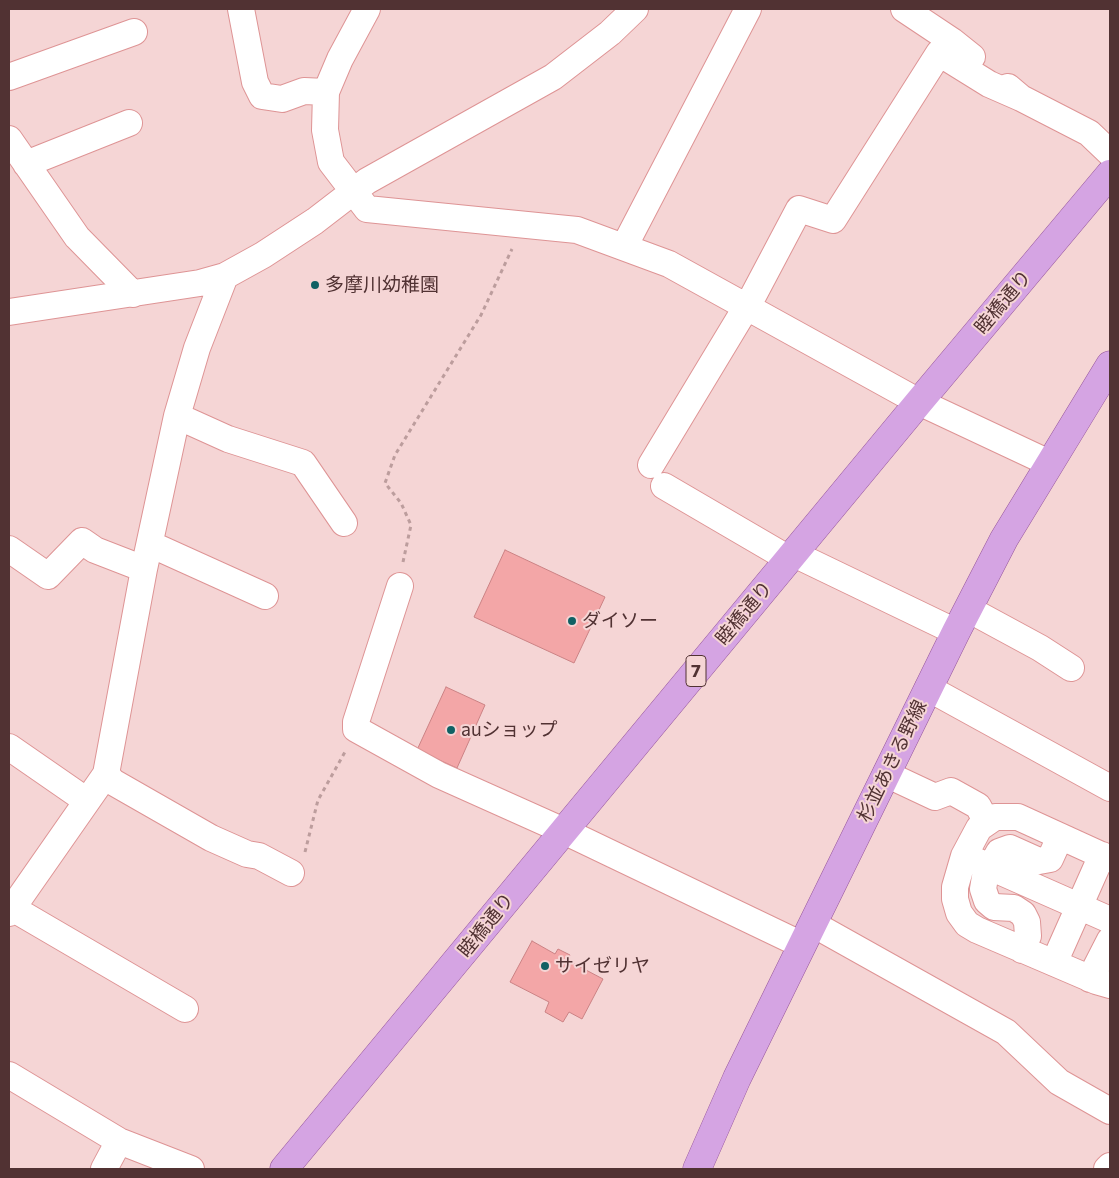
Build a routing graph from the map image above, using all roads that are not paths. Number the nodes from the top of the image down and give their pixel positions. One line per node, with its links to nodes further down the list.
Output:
1 (241, 9): 8 (street)
2 (367, 9): 8 (street)
3 (635, 9): 15 (street)
4 (748, 9): 16 (street)
5 (904, 9): 9 (street)
6 (134, 32): 7 (street)
7 (9, 77)
8 (326, 92): 15 (street)
9 (1021, 98): 12 (street); 19 (street)
10 (129, 123): 13 (street)
11 (9, 139): 13 (street)
12 (1110, 153)
13 (26, 164): 18 (street)
14 (1110, 174): 22 (main road, 睦橋通り / 7)
15 (351, 192): 16 (street); 17 (street)
16 (624, 247): 19 (street)
17 (225, 276): 18 (street); 23 (street)
18 (133, 294): 20 (street)
19 (746, 307): 22 (street); 28 (street)
20 (9, 312)
21 (1110, 365): 24 (main road, 杉並あきる野線)
22 (919, 402): 24 (street); 28 (main road, 睦橋通り / 7)
23 (177, 416): 25 (street); 26 (street)
24 (1049, 463): 32 (main road, 杉並あきる野線)
25 (344, 523)
26 (150, 544): 29 (street); 31 (street)
27 (9, 549): 29 (street)
28 (792, 557): 32 (street); 41 (main road, 睦橋通り / 7)
29 (144, 569): 36 (street)
30 (400, 586): 41 (street)
31 (265, 596)
32 (962, 621): 33 (street); 34 (main road, 杉並あきる野線)
33 (1071, 668)
34 (928, 688): 37 (main road, 杉並あきる野線); 38 (street)
35 (9, 747): 39 (street)
36 (106, 774): 39 (street); 46 (street)
37 (886, 774): 40 (street); 50 (main road, 杉並あきる野線)
38 (1110, 788)
39 (87, 801): 48 (street)
40 (986, 822): 42 (street); 43 (street)
41 (564, 831): 50 (street); 62 (main road, 睦橋通り / 7)
42 (1060, 836): 44 (street); 45 (street)
43 (964, 856): 45 (street); 52 (street)
44 (1106, 857): 47 (street)
45 (989, 867): 47 (street); 52 (street)
46 (290, 873)
47 (1079, 907): 49 (street); 53 (street)
48 (10, 910): 55 (street)
49 (1110, 920)
50 (808, 934): 57 (street); 63 (main road, 杉並あきる野線)
51 (1110, 940): 54 (street)
52 (1022, 950): 53 (street)
53 (1054, 963): 54 (street)
54 (1100, 982)
55 (185, 1009)
56 (9, 1076): 58 (street)
57 (1110, 1111)
58 (119, 1141): 60 (street); 61 (street)
59 (1110, 1166): 64 (street)
60 (104, 1169)
61 (191, 1169)
62 (284, 1169)
63 (697, 1169)
64 (1108, 1169)

